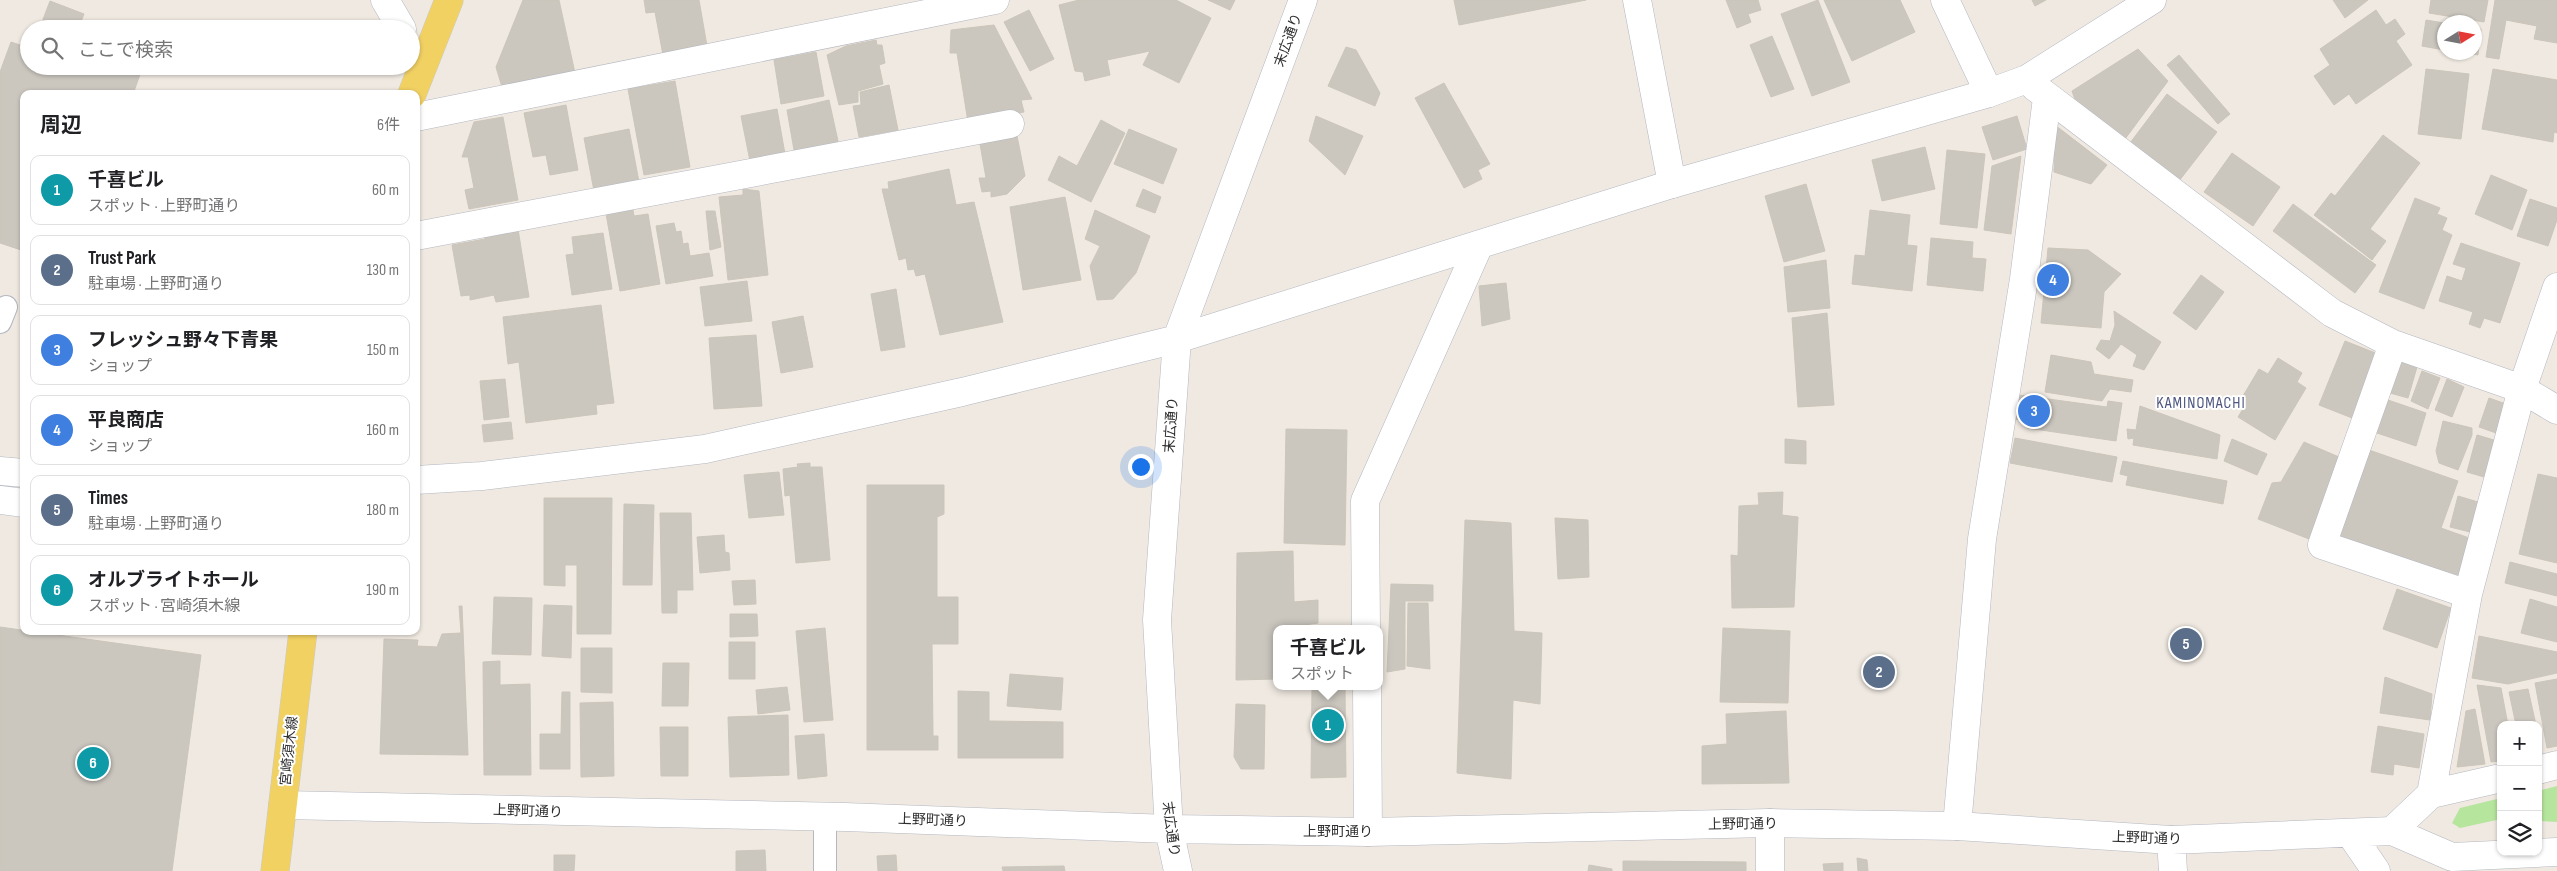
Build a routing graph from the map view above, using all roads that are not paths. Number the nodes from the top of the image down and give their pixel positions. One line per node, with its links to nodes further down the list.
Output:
1 (384, 0): 8 (street)
2 (449, 0): 9 (main road)
3 (995, 0): 15 (street)
4 (1303, 0): 21 (street, 末広通り)
5 (1637, 0): 17 (street)
6 (1945, 0): 13 (street)
7 (2152, 0): 11 (street)
8 (396, 20)
9 (420, 49)
10 (414, 75): 12 (main road)
11 (2026, 79): 13 (street); 14 (street)
12 (412, 90)
13 (1989, 92): 17 (street)
14 (2046, 98): 22 (street); 41 (street)
15 (420, 117)
16 (1010, 124): 18 (street)
17 (1672, 184): 19 (street)
18 (420, 235)
19 (1479, 245): 21 (street); 31 (street)
20 (2557, 286): 23 (street)
21 (1177, 339): 27 (street); 42 (street, 末広通り)
22 (2393, 344): 23 (street); 30 (street)
23 (2522, 389): 24 (street); 30 (street)
24 (2557, 410)
25 (0, 471): 26 (street)
26 (20, 473)
27 (420, 480)
28 (0, 500): 29 (street)
29 (20, 502)
30 (2468, 594): 37 (street)
31 (1366, 625)
32 (300, 635): 38 (main road, 宮崎須木線)
33 (1367, 690): 44 (street)
34 (2557, 765): 35 (street)
35 (2542, 769)
36 (2497, 779): 37 (street)
37 (2431, 794): 43 (street)
38 (283, 805): 39 (street, 上野町通り); 48 (main road, 宮崎須木線)
39 (825, 817): 42 (street, 上野町通り); 49 (lane)
40 (1770, 823): 41 (street, 上野町通り); 44 (street, 上野町通り); 51 (street)
41 (1957, 826): 46 (street, 上野町通り)
42 (1168, 829): 44 (street, 上野町通り); 50 (street, 末広通り)
43 (2392, 831): 45 (street, 上野町通り); 47 (street, 上野町通り)
44 (1368, 832)
45 (2350, 833): 46 (street, 上野町通り); 53 (street)
46 (2171, 840): 52 (street)
47 (2557, 852)
48 (275, 871)
49 (825, 871)
50 (1178, 871)
51 (1770, 871)
52 (2173, 871)
53 (2376, 871)

